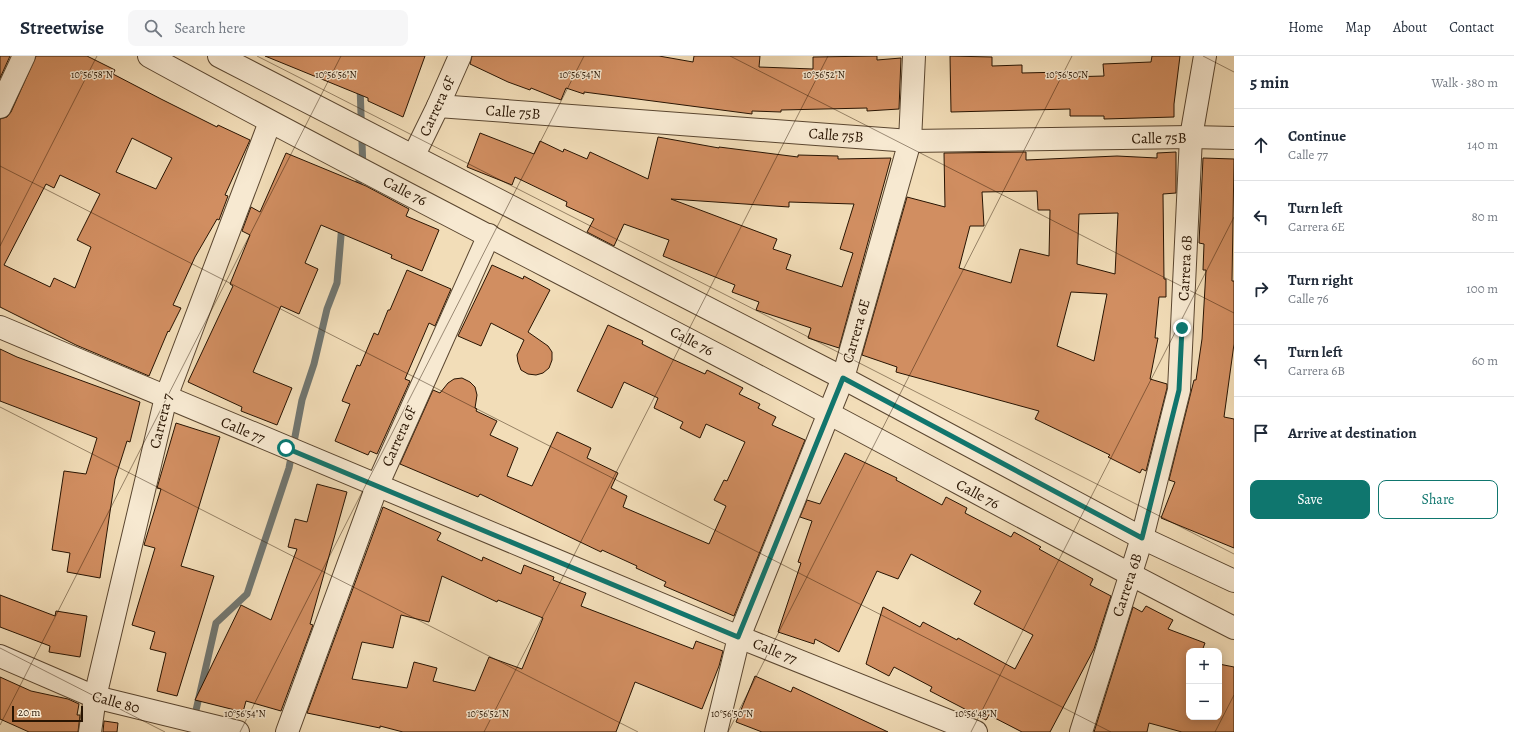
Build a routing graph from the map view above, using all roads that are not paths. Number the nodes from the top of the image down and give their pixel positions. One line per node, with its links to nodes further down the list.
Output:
1 (24, 56): 8 (street)
2 (149, 56): 9 (street, Calle 76)
3 (219, 56): 13 (street)
4 (460, 56): 7 (street, Carrera 6F)
5 (914, 56): 12 (street, Carrera 6E)
6 (1205, 56): 10 (street, Carrera 6B)
7 (438, 106): 12 (street, Calle 75B); 13 (street, Carrera 6F)
8 (0, 107)
9 (270, 122): 14 (street, Calle 76); 17 (street, Carrera 7)
10 (1191, 137): 11 (street, Calle 75B); 12 (street, Calle 75B); 20 (street, Carrera 6B)
11 (1234, 138)
12 (910, 141): 16 (street, Carrera 6E)
13 (414, 155): 16 (street)
14 (489, 235): 18 (street, Calle 76); 19 (street, Carrera 6F)
15 (0, 327): 17 (street, Calle 77)
16 (843, 378): 18 (street, Carrera 6E); 20 (street)
17 (166, 397): 19 (street, Calle 77); 26 (street, Carrera 7)
18 (830, 414): 21 (street, Calle 76); 24 (street, Carrera 6E)
19 (377, 486): 24 (street, Calle 77); 29 (street, Carrera 6F)
20 (1142, 538): 21 (street, Carrera 6B); 22 (street)
21 (1130, 576): 23 (street, Calle 76); 32 (street, Carrera 6B)
22 (1234, 581)
23 (1234, 628)
24 (738, 637): 30 (street, Carrera 6E); 31 (street, Calle 77)
25 (0, 656): 26 (street, Calle 80)
26 (95, 697): 27 (street, Carrera 7); 28 (street, Calle 80)
27 (90, 732)
28 (238, 732)
29 (287, 732)
30 (716, 732)
31 (976, 732)
32 (1081, 732)

